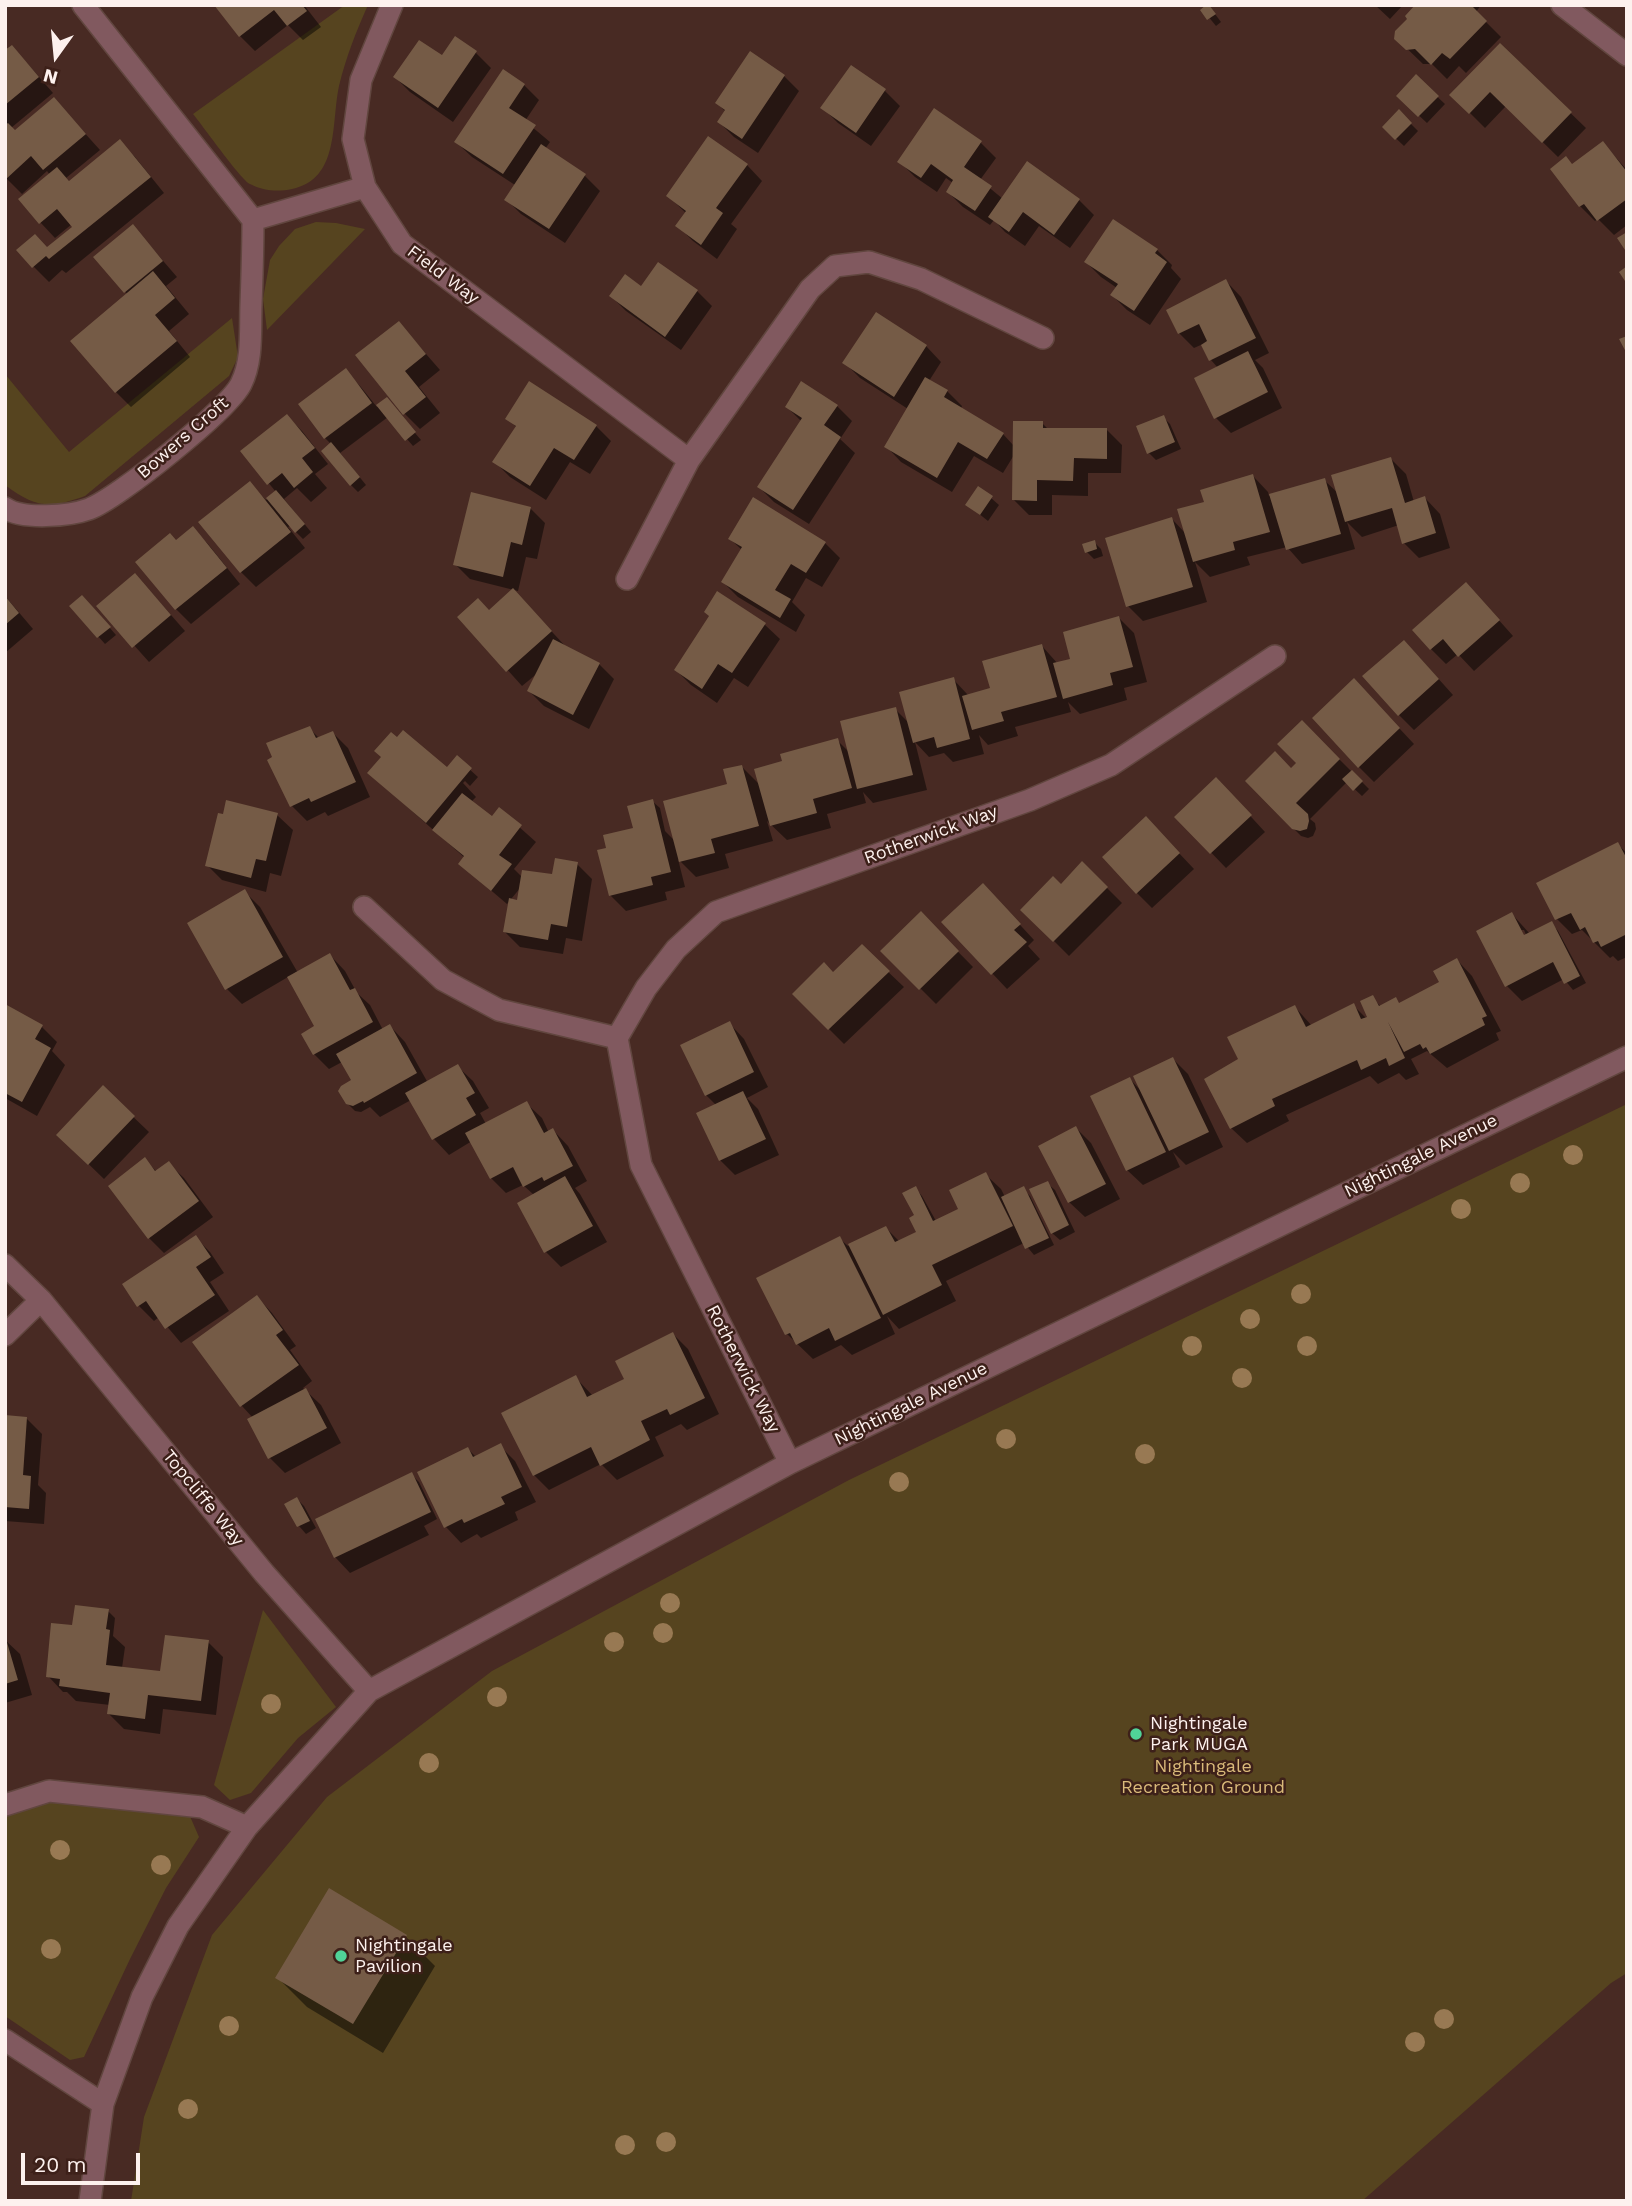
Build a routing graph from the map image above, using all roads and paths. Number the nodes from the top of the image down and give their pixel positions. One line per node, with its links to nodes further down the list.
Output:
1 (83, 5): 6 (street)
2 (392, 5): 5 (street, Field Way)
3 (1562, 5): 4 (street)
4 (1627, 55)
5 (365, 187): 6 (street); 8 (street, Field Way)
6 (253, 220): 9 (street, Bowers Croft)
7 (1043, 338): 8 (street)
8 (689, 460): 10 (street)
9 (5, 508)
10 (627, 579)
11 (1275, 656): 13 (street, Rotherwick Way)
12 (364, 908): 13 (street)
13 (617, 1038): 18 (street, Rotherwick Way)
14 (1627, 1057): 18 (street, Nightingale Avenue)
15 (5, 1265): 16 (street, Topcliffe Way)
16 (41, 1300): 17 (street); 19 (street, Topcliffe Way)
17 (5, 1335)
18 (790, 1463): 19 (street, Nightingale Avenue)
19 (369, 1691): 21 (street, Nightingale Avenue)
20 (5, 1805): 21 (street)
21 (247, 1827): 23 (street, Nightingale Avenue)
22 (5, 2040): 23 (street)
23 (103, 2104): 24 (street, Nightingale Avenue)
24 (90, 2201)

